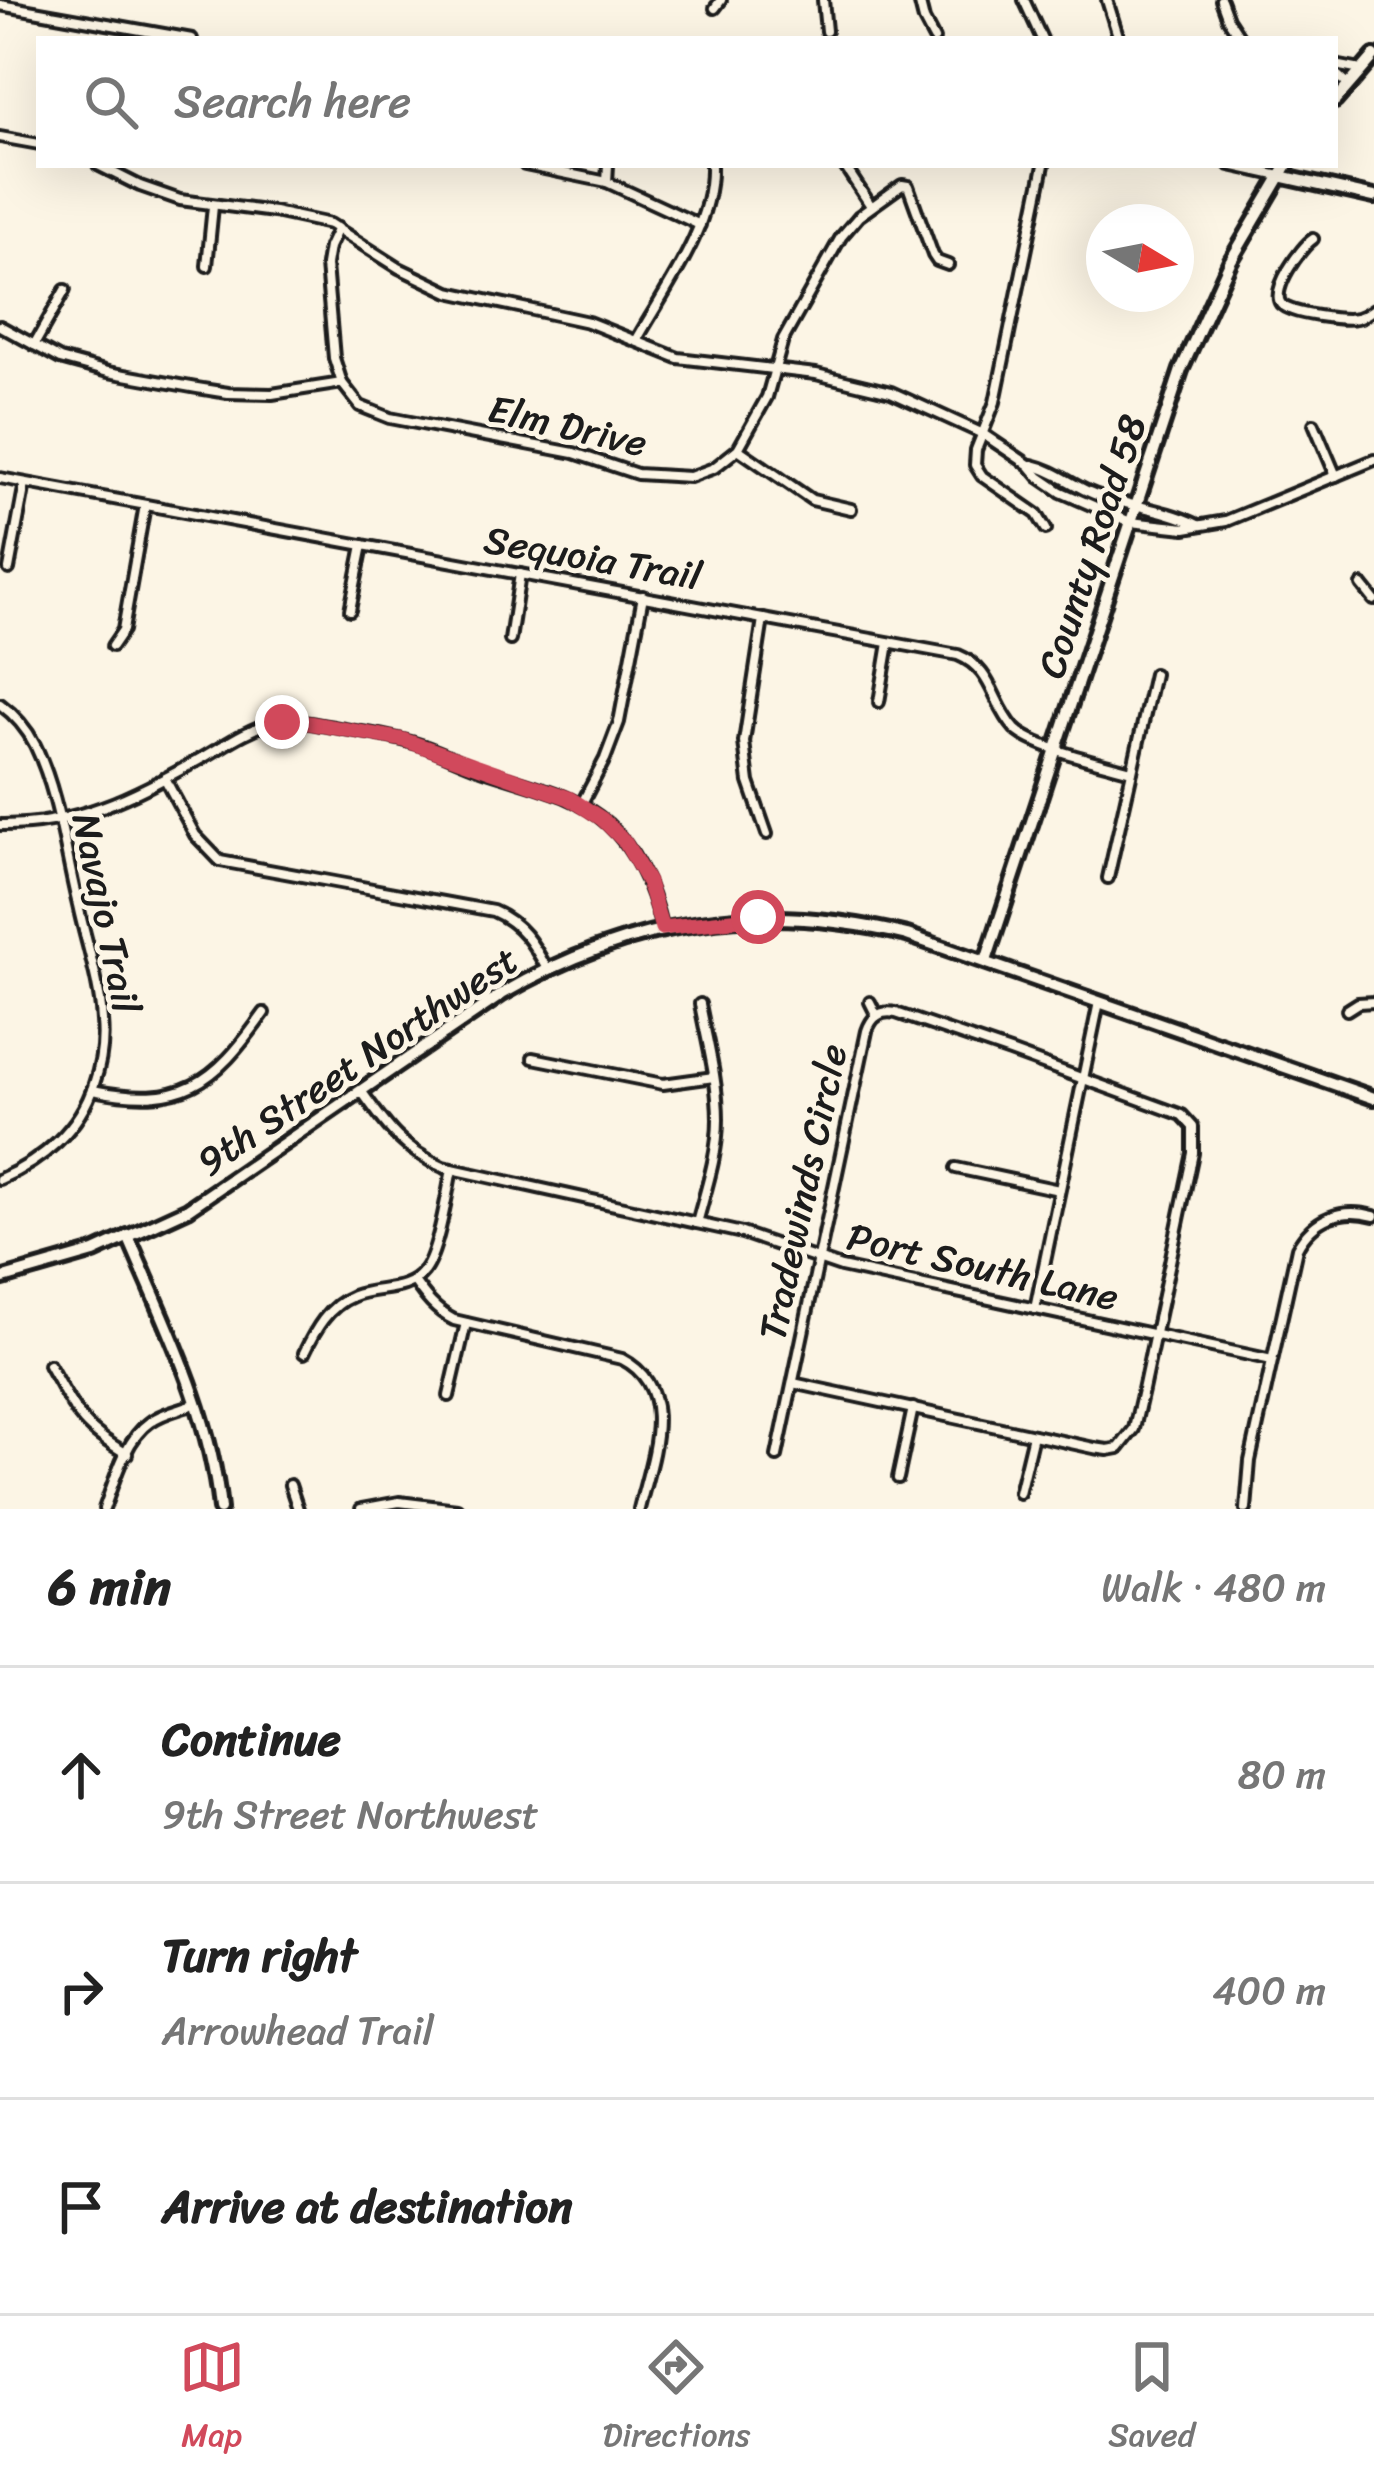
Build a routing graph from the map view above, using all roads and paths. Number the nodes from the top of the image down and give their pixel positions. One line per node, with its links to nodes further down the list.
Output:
1 (824, 0): 7 (street)
2 (919, 0): 9 (street)
3 (1024, 0): 10 (street)
4 (1107, 0): 11 (street)
5 (1222, 0): 12 (street)
6 (0, 4): 8 (street)
7 (826, 31)
8 (176, 36)
9 (932, 36)
10 (1041, 36)
11 (1117, 36)
12 (1239, 36)
13 (1374, 56): 15 (street)
14 (1338, 69): 15 (street)
15 (1361, 70): 17 (street)
16 (1338, 73): 17 (street)
17 (1348, 85): 18 (street)
18 (1338, 97)
19 (0, 137): 20 (street)
20 (36, 143)
21 (104, 168): 30 (street)
22 (539, 168): 28 (street)
23 (608, 168): 28 (street)
24 (711, 168): 32 (street)
25 (845, 168): 31 (street)
26 (1043, 168): 45 (street)
27 (1283, 170): 29 (street); 53 (street, County Road 58)
28 (607, 182): 32 (street)
29 (1374, 197)
30 (213, 206): 33 (street); 35 (street)
31 (872, 206): 36 (street); 42 (street)
32 (700, 225): 40 (street)
33 (338, 228): 40 (street); 43 (street)
34 (1313, 238): 38 (street)
35 (207, 266)
36 (948, 266)
37 (65, 290): 41 (street)
38 (1373, 312)
39 (0, 326): 41 (street)
40 (636, 341): 42 (street)
41 (34, 345): 43 (street)
42 (776, 368): 45 (street); 46 (street)
43 (342, 383): 46 (street, Elm Drive)
44 (1314, 424): 49 (street)
45 (983, 434): 48 (street); 57 (street)
46 (737, 449): 54 (street)
47 (1374, 460): 49 (street)
48 (1029, 465): 53 (street); 55 (street)
49 (1336, 476): 56 (street)
50 (0, 478): 51 (street, Sequoia Trail)
51 (25, 483): 52 (street, Sequoia Trail); 59 (street)
52 (145, 505): 58 (street, Sequoia Trail); 68 (street)
53 (1135, 507): 55 (street, County Road 58); 56 (street)
54 (851, 509)
55 (1130, 522): 56 (street); 72 (street, County Road 58)
56 (1199, 525)
57 (1046, 529)
58 (362, 545): 60 (street, Sequoia Trail); 64 (street)
59 (9, 569)
60 (520, 574): 62 (street, Sequoia Trail); 66 (street)
61 (1361, 585): 63 (street)
62 (643, 596): 65 (street, Sequoia Trail); 75 (street)
63 (1374, 600)
64 (350, 610)
65 (763, 619): 67 (street, Sequoia Trail); 78 (street)
66 (510, 640)
67 (890, 643): 70 (street); 72 (street, Sequoia Trail)
68 (112, 646)
69 (1154, 674): 73 (street)
70 (878, 702)
71 (0, 704): 76 (street, Navajo Trail)
72 (1055, 749): 73 (street, Sequoia Trail); 81 (street, County Road 58)
73 (1132, 771): 79 (street)
74 (164, 778): 75 (street); 76 (street); 82 (street)
75 (581, 805): 80 (street)
76 (58, 821): 77 (street); 93 (street, Navajo Trail)
77 (0, 825)
78 (767, 834)
79 (1108, 878)
80 (662, 928): 81 (street, 9th Street Northwest); 82 (street, 9th Street Northwest)
81 (986, 961): 84 (street, 9th Street Northwest)
82 (547, 969): 94 (street, 9th Street Northwest)
83 (870, 1002): 89 (street)
84 (1099, 1002): 92 (street); 95 (street, 9th Street Northwest)
85 (1374, 1002): 87 (street)
86 (700, 1004): 91 (street)
87 (1347, 1010)
88 (264, 1013): 93 (street)
89 (877, 1016): 92 (street, Tradewinds Circle); 103 (street, Tradewinds Circle)
90 (533, 1058): 91 (street)
91 (713, 1078): 101 (street)
92 (1083, 1081): 99 (street); 108 (street, Tradewinds Circle)
93 (92, 1090): 98 (street, Navajo Trail)
94 (362, 1092): 97 (street, Port South Lane); 102 (street, 9th Street Northwest)
95 (1374, 1098)
96 (956, 1168): 99 (street)
97 (452, 1169): 101 (street, Port South Lane); 105 (street)
98 (0, 1179)
99 (1059, 1190): 106 (street)
100 (1374, 1216): 110 (street)
101 (697, 1222): 103 (street, Port South Lane)
102 (128, 1236): 104 (street, 9th Street Northwest); 114 (street)
103 (818, 1258): 106 (street, Port South Lane); 112 (street, Tradewinds Circle)
104 (0, 1279)
105 (414, 1280): 107 (street); 109 (street)
106 (1035, 1310): 108 (street, Port South Lane)
107 (466, 1323): 113 (street); 127 (street)
108 (1154, 1335): 110 (street, Port South Lane); 116 (street, Tradewinds Circle)
109 (304, 1353)
110 (1272, 1360): 128 (street)
111 (49, 1364): 117 (street)
112 (794, 1383): 115 (street, Tradewinds Circle); 118 (street)
113 (449, 1396)
114 (198, 1403): 117 (street); 123 (street)
115 (913, 1408): 116 (street, Tradewinds Circle); 119 (street)
116 (1033, 1435): 121 (street)
117 (127, 1454): 122 (street)
118 (777, 1456)
119 (898, 1478)
120 (290, 1485): 124 (street)
121 (1018, 1492)
122 (104, 1509)
123 (220, 1509)
124 (298, 1509)
125 (362, 1509): 126 (street)
126 (458, 1509)
127 (639, 1509)
128 (1246, 1509)

